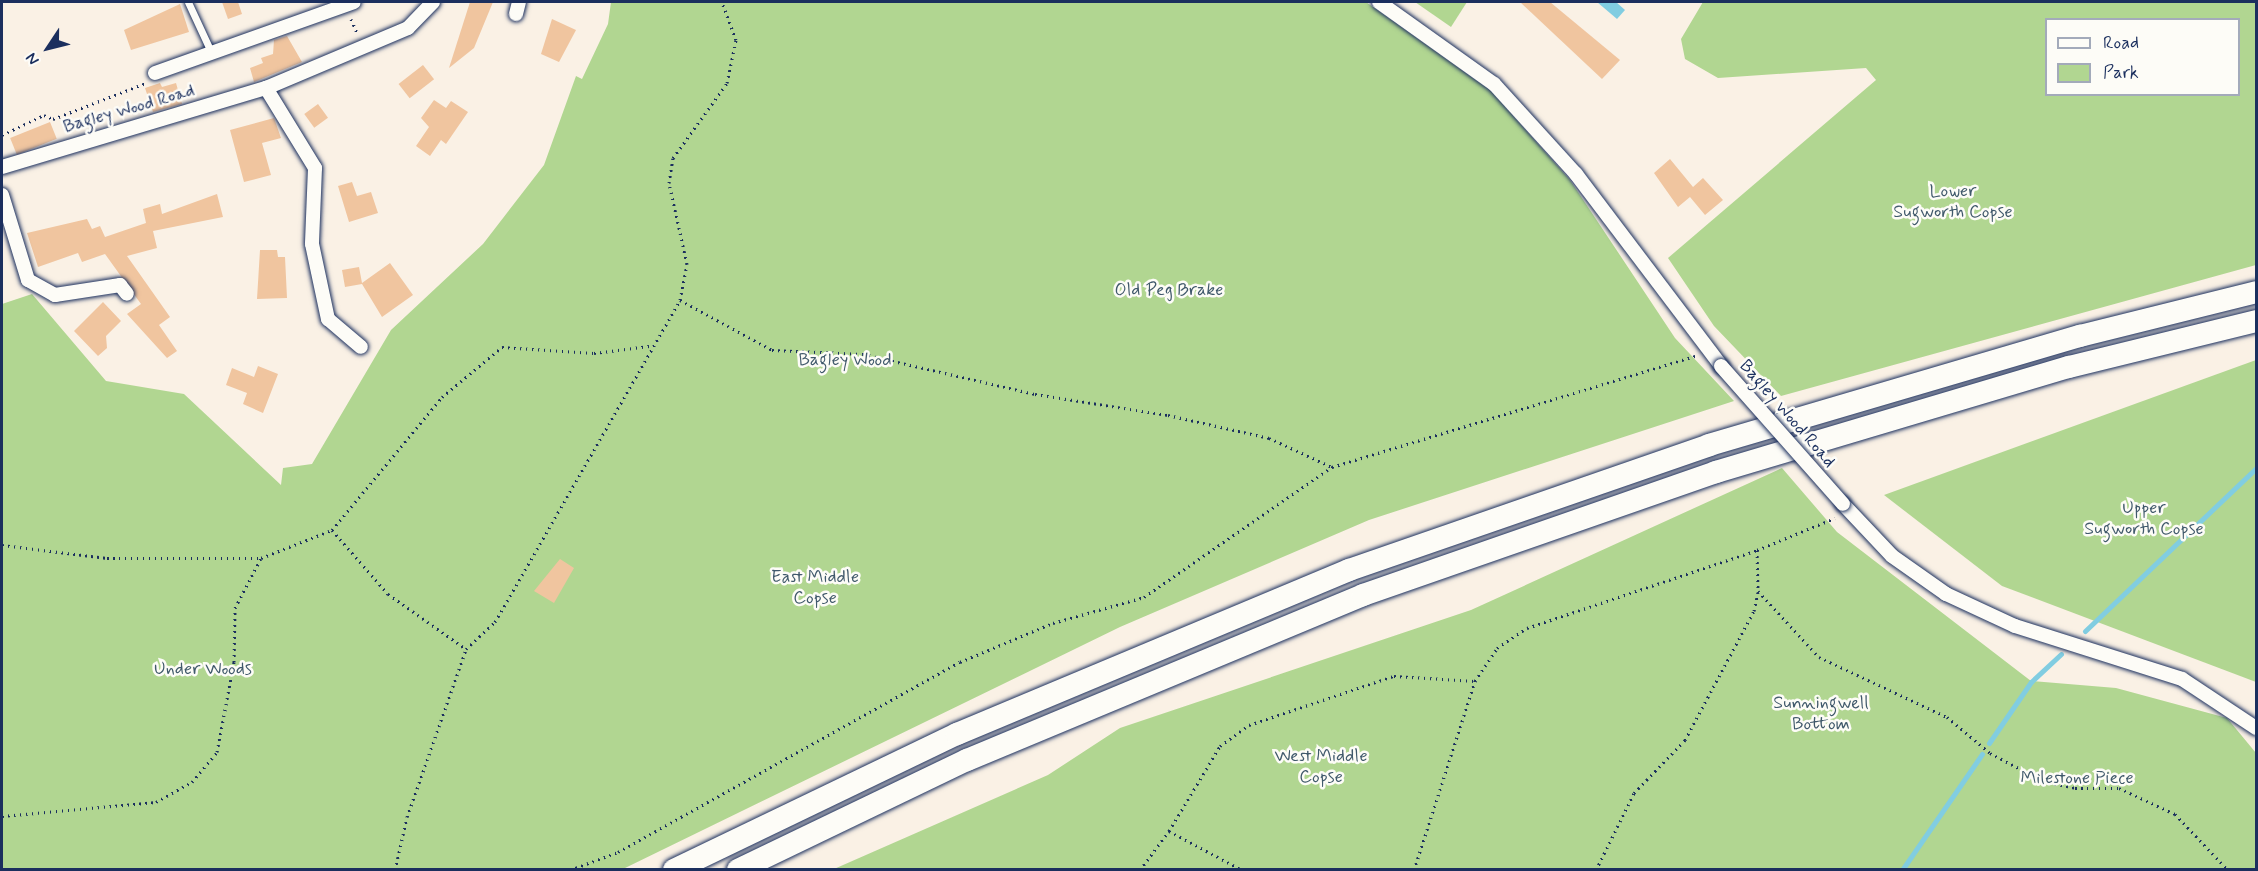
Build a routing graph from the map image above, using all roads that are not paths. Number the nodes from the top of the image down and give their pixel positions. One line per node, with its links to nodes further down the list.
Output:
1 (188, 2): 5 (lane)
2 (432, 2): 7 (street, Bagley Wood Road)
3 (1379, 2): 14 (street, Bagley Wood Road, bridge)
4 (350, 3): 5 (street, Bagley Wood Road)
5 (212, 54): 6 (street, Bagley Wood Road)
6 (155, 73)
7 (266, 88): 8 (street, Bagley Wood Road); 13 (street)
8 (2, 167)
9 (2, 195): 11 (street)
10 (2256, 292): 15 (highway)
11 (127, 294)
12 (2256, 321): 16 (highway)
13 (361, 347)
14 (2256, 728)
15 (674, 870)
16 (738, 870)

